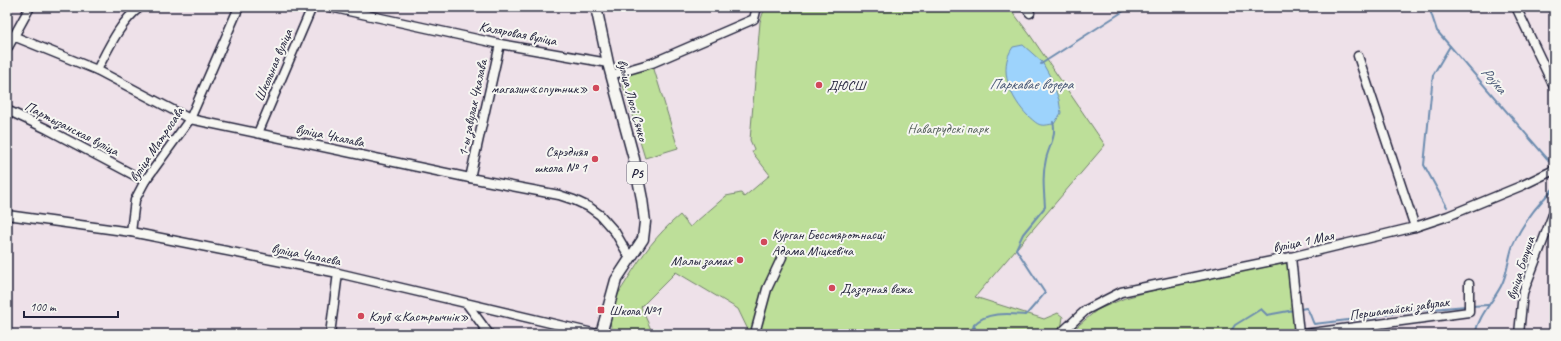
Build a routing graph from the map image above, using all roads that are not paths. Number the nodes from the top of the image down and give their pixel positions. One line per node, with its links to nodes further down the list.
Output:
1 (30, 7): 9 (street)
2 (140, 7): 14 (street)
3 (240, 7): 18 (street, вуліца Матросава)
4 (312, 7): 19 (street, Школьная вуліца)
5 (330, 7): 10 (street, Каляровая вуліца)
6 (596, 7): 13 (main road, вуліца Люсі Сячко / Р5)
7 (1516, 7): 16 (street)
8 (755, 9): 15 (street)
9 (13, 36): 11 (street); 14 (street, вуліца Чкалава)
10 (500, 44): 13 (street, Каляровая вуліца); 21 (street, 1-ы завулак Чкалава)
11 (7, 50)
12 (1358, 56): 25 (street)
13 (608, 63): 15 (main road, вуліца Люсі Сячко / Р5)
14 (96, 70): 18 (street, вуліца Чкалава)
15 (611, 75): 29 (main road, вуліца Люсі Сячко / Р5)
16 (1554, 87)
17 (7, 110): 22 (street, Партызанская вуліца)
18 (190, 119): 19 (street, вуліца Чкалава); 22 (street, вуліца Матросава)
19 (258, 133): 21 (street, вуліца Чкалава)
20 (1554, 170): 25 (street, вуліца 1 Мая)
21 (470, 178): 29 (street, вуліца Чкалава)
22 (145, 181): 26 (street, вуліца Матросава)
23 (1554, 212): 41 (street, вуліца Белуша)
24 (7, 215): 26 (street, вуліца Чапаева)
25 (1415, 227): 28 (street, вуліца 1 Мая)
26 (131, 232): 30 (street, вуліца Чапаева)
27 (780, 254): 33 (street)
28 (1291, 257): 38 (street, вуліца 1 Мая); 39 (street)
29 (630, 258): 37 (main road, вуліца Люсі Сячко / Р5)
30 (338, 274): 32 (street, вуліца Чапаева); 34 (street)
31 (1469, 284): 40 (street, Першамайскі завулак)
32 (467, 304): 35 (street); 36 (street, вуліца Чапаева)
33 (755, 333)
34 (330, 334)
35 (489, 334)
36 (597, 334)
37 (601, 334)
38 (1060, 334)
39 (1300, 334)
40 (1304, 334)
41 (1519, 334)

